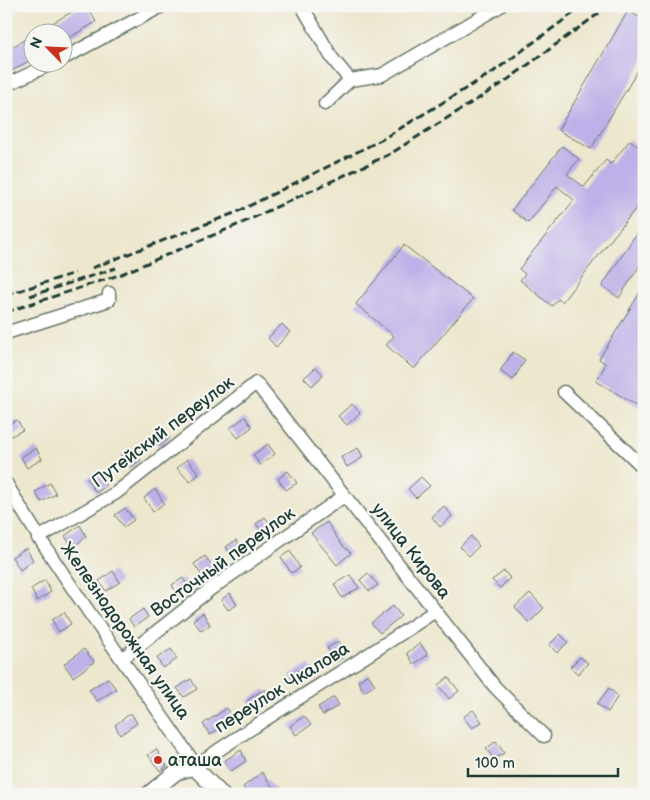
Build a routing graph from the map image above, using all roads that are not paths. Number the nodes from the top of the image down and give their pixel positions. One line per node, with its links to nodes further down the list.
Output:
1 (162, 6): 4 (street)
2 (302, 6): 6 (street)
3 (500, 6): 6 (street)
4 (72, 54)
5 (34, 72): 7 (street)
6 (350, 80): 8 (street)
7 (6, 85)
8 (325, 104)
9 (109, 292): 10 (street)
10 (6, 333)
11 (256, 383): 15 (street, улица Кирова); 16 (street, Путейский переулок)
12 (564, 392): 13 (street)
13 (644, 468)
14 (6, 484): 16 (street, Железнодорожная улица)
15 (344, 496): 17 (street, улица Кирова); 18 (street, Восточный переулок)
16 (38, 538): 18 (street, Железнодорожная улица)
17 (435, 611): 19 (street, улица Кирова); 20 (street, переулок Чкалова)
18 (123, 658): 20 (street, Железнодорожная улица)
19 (544, 736)
20 (194, 767): 21 (street, переулок Чкалова); 22 (street, Железнодорожная улица)
21 (149, 794)
22 (220, 794)

